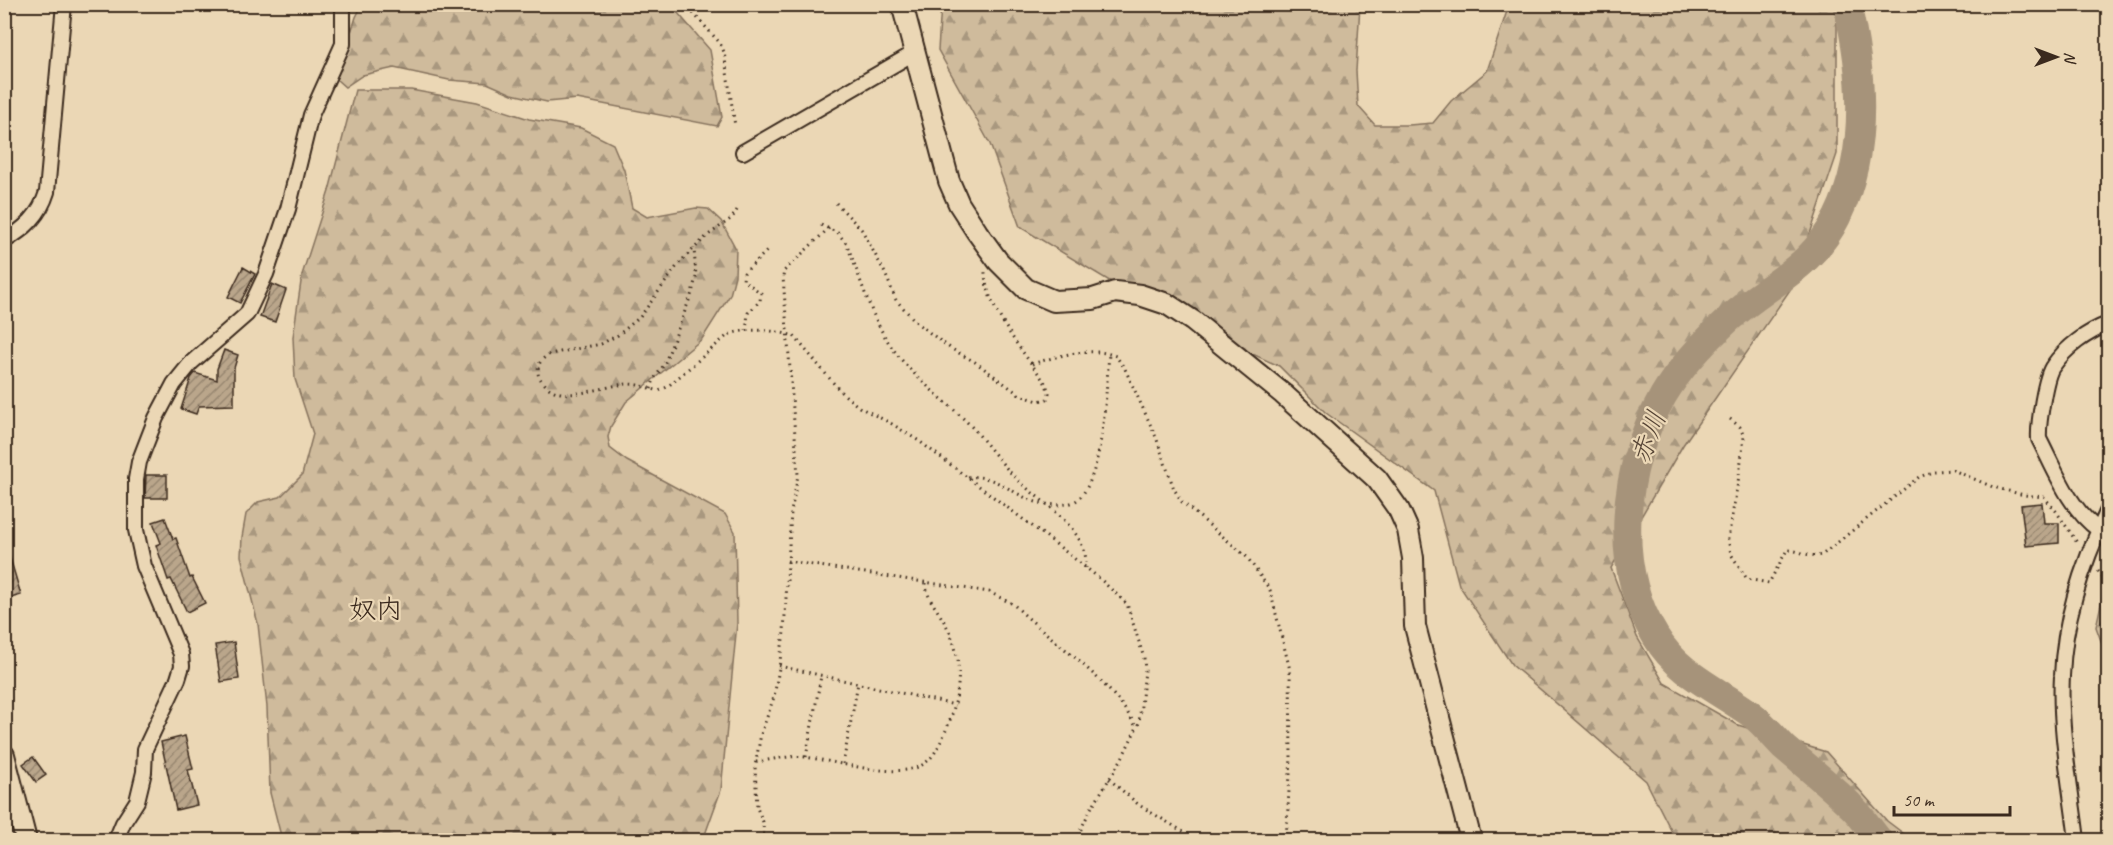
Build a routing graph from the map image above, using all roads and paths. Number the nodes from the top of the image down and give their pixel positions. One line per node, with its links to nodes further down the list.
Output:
1 (64, 4): 12 (street)
2 (343, 4): 43 (street)
3 (685, 4): 6 (path)
4 (902, 4): 5 (street)
5 (914, 53): 7 (street); 15 (street)
6 (735, 126)
7 (743, 152)
8 (836, 203): 20 (path)
9 (737, 210): 13 (path)
10 (821, 225): 11 (path)
11 (829, 228): 18 (path); 24 (path)
12 (4, 241)
13 (694, 248): 21 (path); 21 (path)
14 (769, 249): 17 (path)
15 (996, 258): 20 (path); 48 (street)
16 (2109, 324): 26 (street)
17 (746, 331): 18 (path); 21 (path)
18 (786, 333): 23 (path); 28 (path)
19 (1109, 354): 20 (path); 24 (path); 47 (path)
20 (1032, 364)
21 (651, 389)
22 (1730, 419): 27 (path)
23 (966, 477): 24 (path); 29 (path)
24 (1044, 502): 29 (path)
25 (2109, 510): 26 (street)
26 (2098, 530): 27 (street)
27 (2087, 559): 31 (path); 49 (street)
28 (787, 561): 30 (path); 32 (path)
29 (1086, 568): 36 (path)
30 (926, 582): 35 (path); 36 (path)
31 (2109, 583)
32 (779, 666): 33 (path); 39 (path)
33 (821, 676): 34 (path); 37 (path)
34 (858, 683): 35 (path); 40 (path)
35 (955, 705): 40 (path)
36 (1137, 729): 41 (path)
37 (806, 757): 39 (path); 40 (path)
38 (5, 761): 42 (street)
39 (756, 762): 44 (path)
40 (843, 764)
41 (1109, 779): 45 (path); 46 (path)
42 (26, 840)
43 (117, 840)
44 (764, 840)
45 (1076, 840)
46 (1197, 840)
47 (1286, 840)
48 (1471, 840)
49 (2077, 840)

